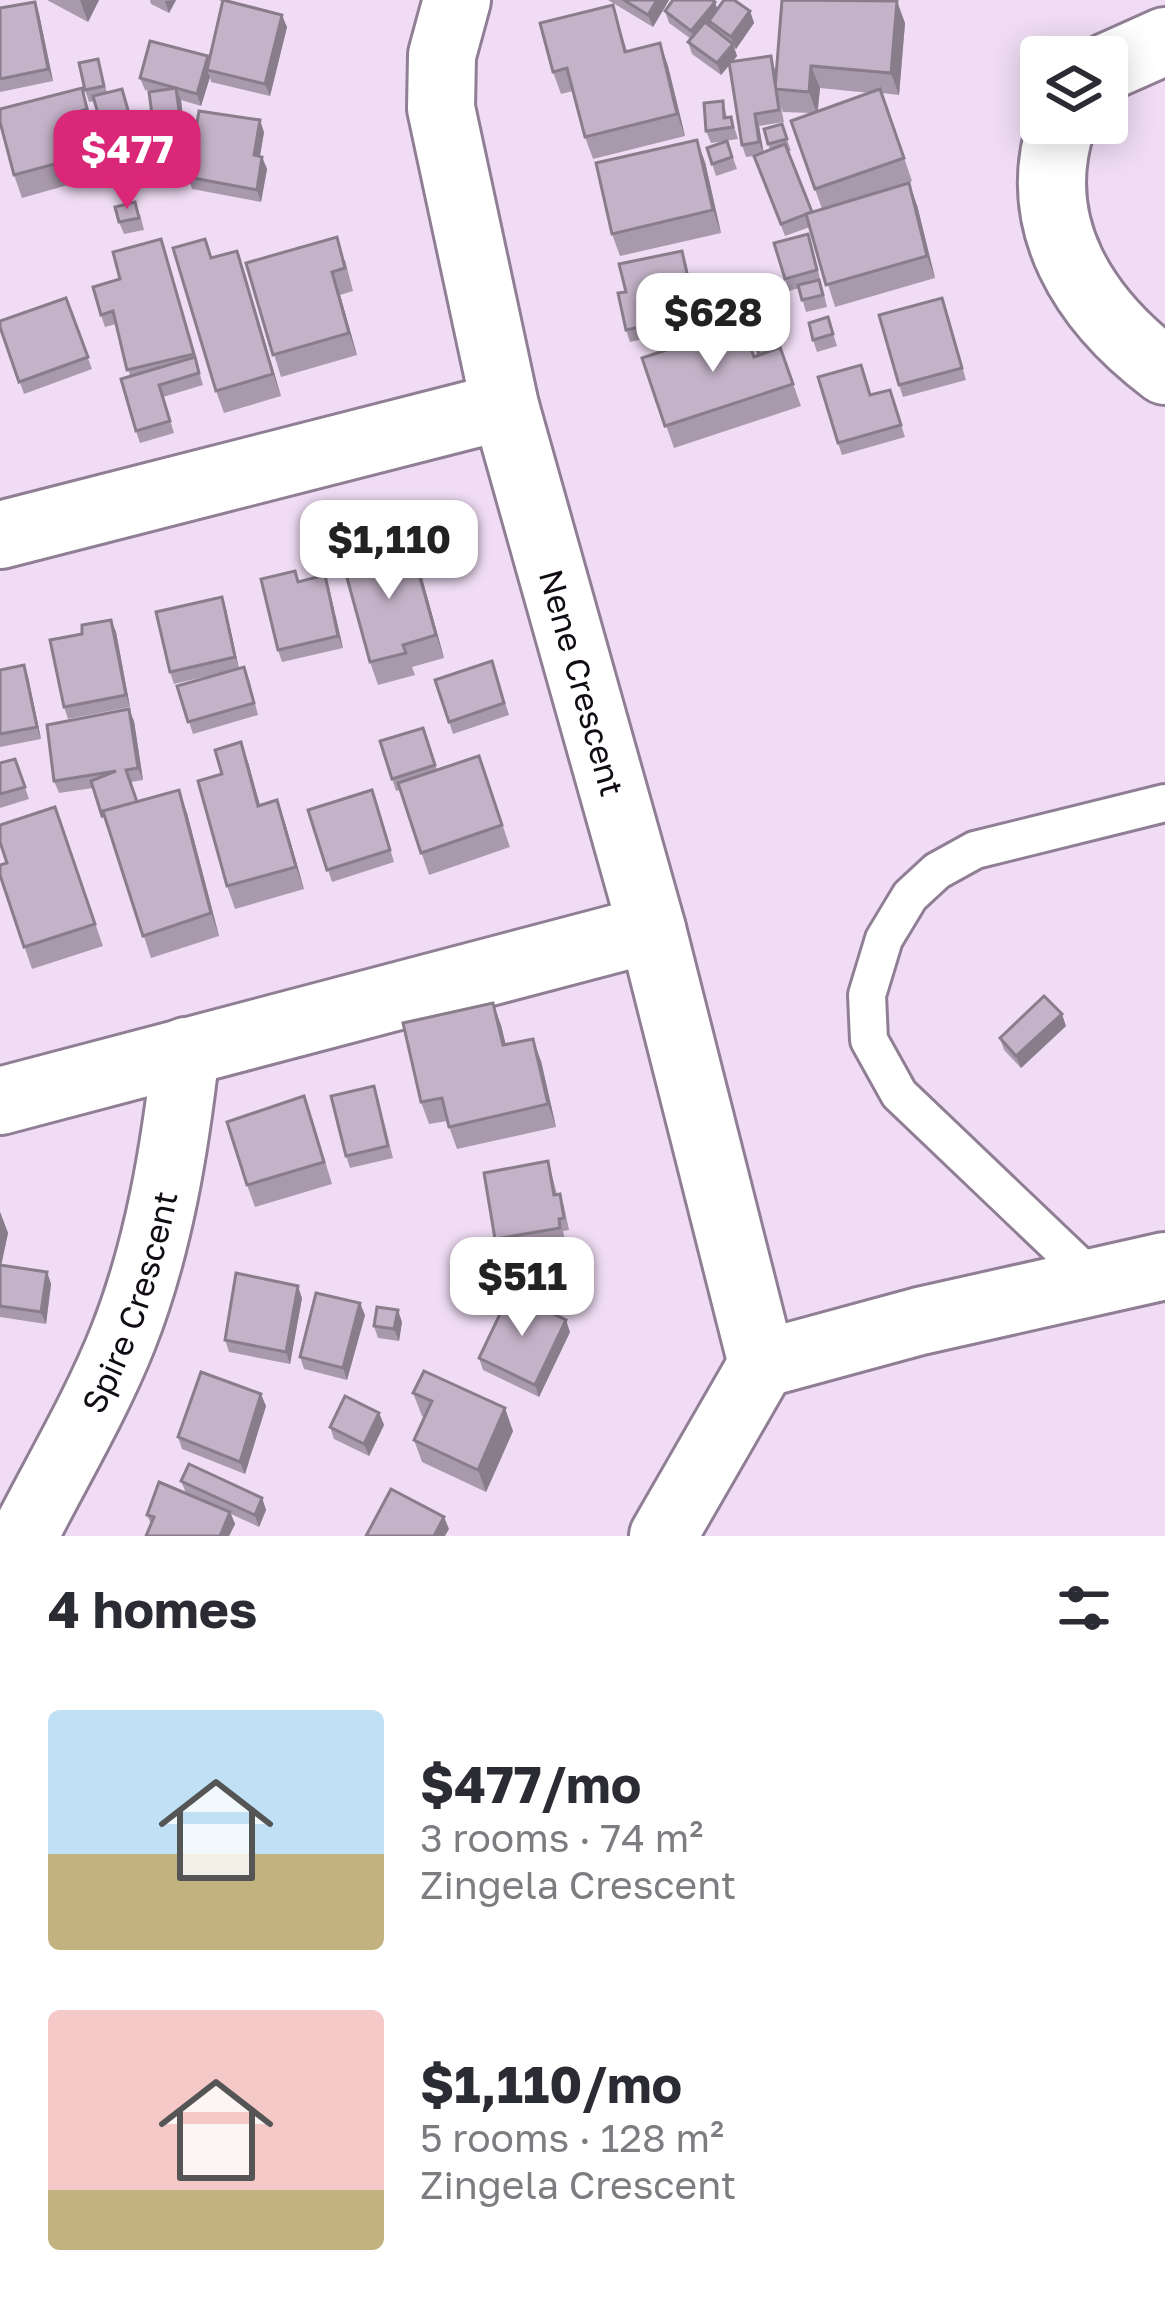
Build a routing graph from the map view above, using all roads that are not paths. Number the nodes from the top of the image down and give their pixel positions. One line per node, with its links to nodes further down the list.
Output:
1 (457, 0): 6 (street, Nene Crescent)
2 (1165, 41): 3 (street)
3 (1128, 58)
4 (1055, 144): 5 (street)
5 (1165, 371)
6 (505, 406): 7 (street); 9 (street, Nene Crescent)
7 (0, 535)
8 (1165, 803): 13 (lane)
9 (652, 929): 10 (street); 14 (street, Nene Crescent)
10 (186, 1051): 11 (street); 15 (street, Spire Crescent)
11 (0, 1101)
12 (1165, 1266): 13 (street)
13 (1096, 1282): 14 (street)
14 (762, 1364): 16 (street)
15 (24, 1536)
16 (663, 1536)

